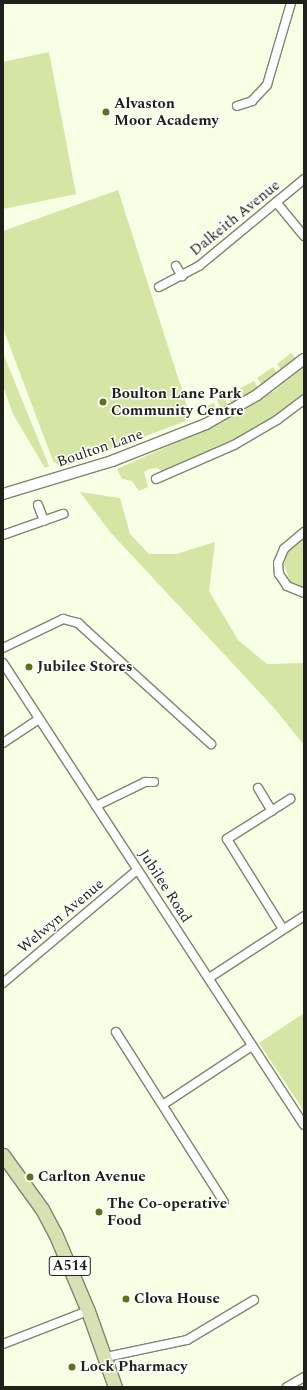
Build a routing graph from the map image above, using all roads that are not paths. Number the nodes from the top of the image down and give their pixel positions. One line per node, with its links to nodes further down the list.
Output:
1 (291, 3): 2 (street)
2 (237, 106)
3 (304, 179): 4 (street, Dalkeith Avenue)
4 (276, 202): 5 (street); 7 (street, Dalkeith Avenue)
5 (304, 236)
6 (176, 266): 7 (street, Dalkeith Avenue)
7 (182, 276): 8 (street, Dalkeith Avenue)
8 (159, 287)
9 (304, 359): 12 (street, Boulton Lane)
10 (304, 400): 11 (street)
11 (156, 479)
12 (3, 494)
13 (38, 505): 15 (street)
14 (63, 514): 15 (street)
15 (44, 521): 17 (street)
16 (304, 532): 18 (street)
17 (3, 535)
18 (304, 593)
19 (3, 648): 23 (street)
20 (3, 663): 21 (street, Jubilee Road)
21 (38, 719): 22 (street); 27 (street, Jubilee Road)
22 (3, 743)
23 (211, 744)
24 (154, 782): 27 (street)
25 (258, 788): 28 (street)
26 (290, 800): 28 (street)
27 (96, 806): 29 (street, Jubilee Road)
28 (272, 811): 31 (street)
29 (137, 870): 32 (street, Jubilee Road); 33 (street, Welwyn Avenue)
30 (304, 916): 31 (street)
31 (283, 929): 32 (street)
32 (208, 978): 35 (street, Jubilee Road)
33 (3, 983)
34 (116, 1032): 36 (street)
35 (252, 1046): 36 (street); 37 (street, Jubilee Road)
36 (164, 1104): 39 (street)
37 (304, 1125)
38 (3, 1156): 41 (main road, A514)
39 (224, 1202)
40 (254, 1300): 43 (street)
41 (88, 1311): 42 (street); 43 (main road, A514)
42 (3, 1344)
43 (106, 1357): 45 (main road, A514)
44 (304, 1377): 46 (street)
45 (116, 1387)
46 (287, 1387)

